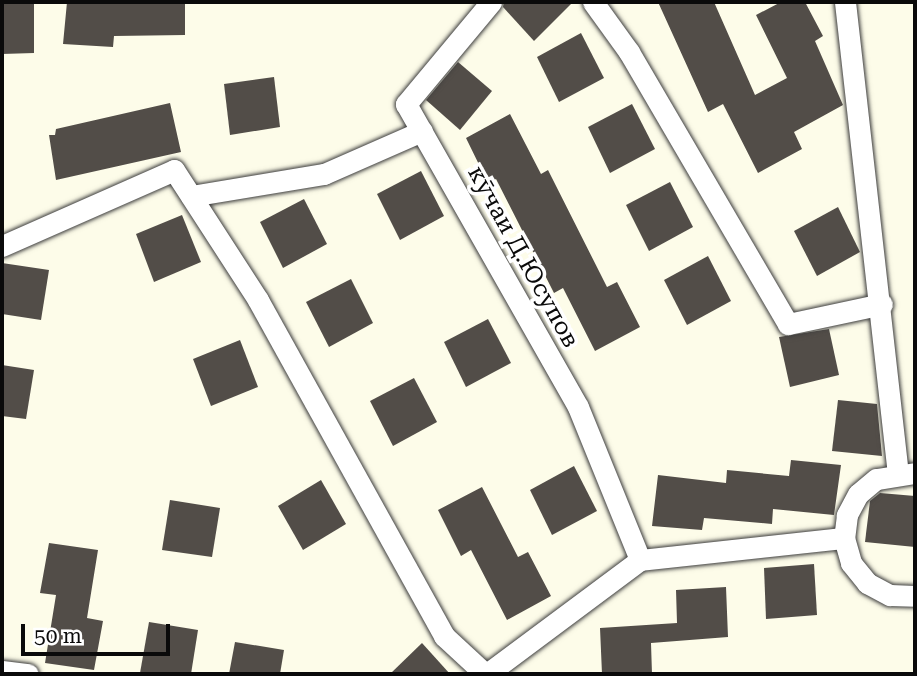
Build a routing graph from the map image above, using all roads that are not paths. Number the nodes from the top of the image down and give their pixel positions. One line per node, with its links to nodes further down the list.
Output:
1 (491, 2): 4 (street, кӯчаи Д.Юсупов)
2 (593, 2): 7 (street)
3 (845, 2): 7 (street)
4 (422, 131): 5 (street); 10 (street, кӯчаи Д.Юсупов)
5 (191, 196): 6 (street); 14 (street)
6 (2, 246)
7 (881, 304): 8 (street)
8 (907, 472): 9 (street)
9 (844, 538): 10 (street); 11 (street)
10 (640, 560): 14 (street)
11 (915, 596)
12 (2, 671): 13 (street)
13 (28, 674)
14 (486, 674)

